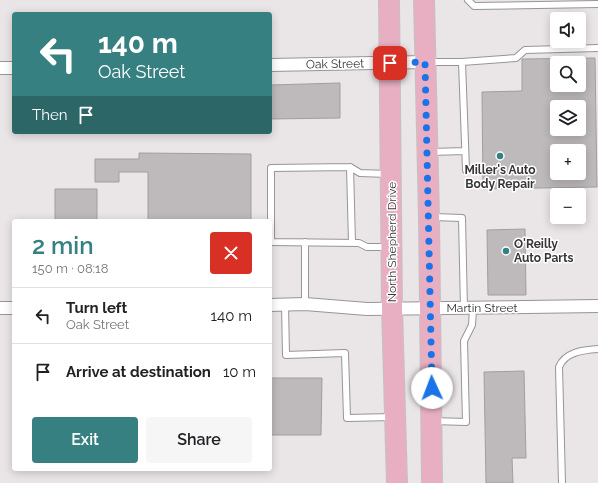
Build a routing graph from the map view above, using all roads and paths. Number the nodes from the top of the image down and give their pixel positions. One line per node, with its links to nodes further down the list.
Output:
1 (389, 0): 8 (main road, North Shepherd Drive)
2 (424, 0): 6 (main road)
3 (468, 0): 4 (lane)
4 (598, 4)
5 (598, 48): 7 (lane)
6 (425, 62): 7 (lane); 8 (street, Oak Street); 13 (main road)
7 (462, 62): 12 (lane)
8 (390, 63): 9 (street, Oak Street); 16 (main road, North Shepherd Drive)
9 (272, 65)
10 (0, 68): 11 (street)
11 (12, 68)
12 (465, 151): 13 (lane); 15 (lane)
13 (427, 152): 17 (main road)
14 (350, 167): 16 (lane); 18 (lane); 21 (lane)
15 (466, 170)
16 (391, 174): 22 (main road, North Shepherd Drive)
17 (429, 217): 30 (main road); 31 (lane)
18 (271, 219)
19 (272, 242): 20 (lane)
20 (305, 242): 21 (lane); 23 (lane)
21 (352, 243): 22 (lane)
22 (391, 246): 29 (main road, North Shepherd Drive)
23 (305, 304): 25 (street, Martin Street); 29 (street, Martin Street)
24 (272, 305): 25 (street, Martin Street)
25 (285, 305): 33 (lane)
26 (598, 306): 31 (street, Martin Street)
27 (0, 308): 28 (street)
28 (12, 308)
29 (392, 308): 30 (street, Martin Street); 33 (main road, North Shepherd Drive)
30 (429, 308): 31 (street, Martin Street); 34 (main road)
31 (468, 308): 34 (lane)
32 (598, 349): 37 (lane)
33 (395, 417): 35 (main road, North Shepherd Drive)
34 (432, 421): 36 (main road)
35 (397, 483)
36 (432, 483)
37 (562, 483)

